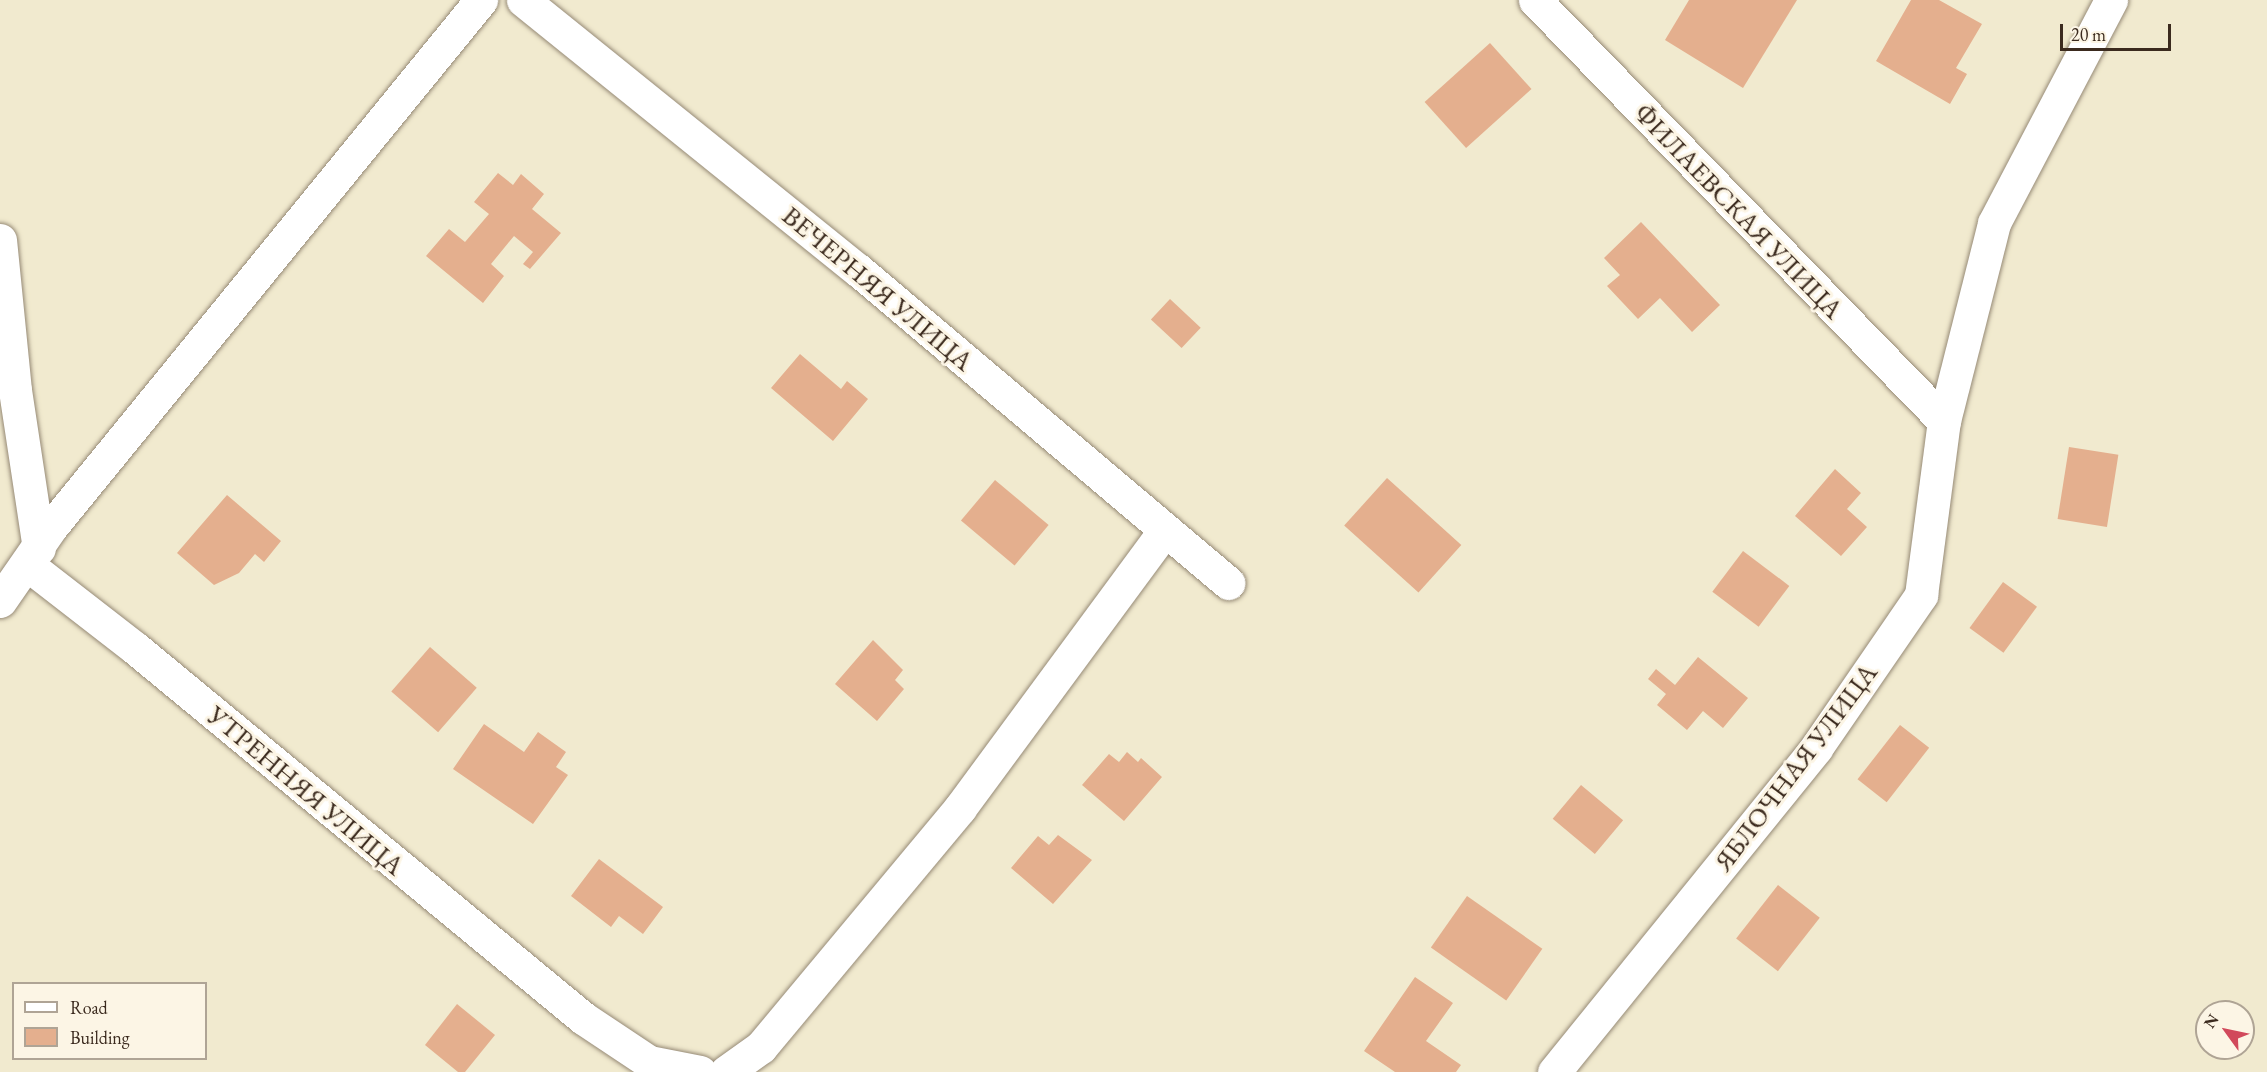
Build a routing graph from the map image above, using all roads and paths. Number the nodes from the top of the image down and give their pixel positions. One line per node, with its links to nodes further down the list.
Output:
1 (481, 0): 8 (street)
2 (523, 0): 7 (street, ВЕЧЕРНЯЯ УЛИЦА)
3 (1535, 0): 6 (street, ФИЛАЕВСКАЯ УЛИЦА)
4 (2111, 0): 6 (street, ЯБЛОЧНАЯ УЛИЦА)
5 (0, 240): 8 (street)
6 (1944, 421): 13 (street, ЯБЛОЧНАЯ УЛИЦА)
7 (1166, 530): 9 (street, ВЕЧЕРНЯЯ УЛИЦА); 12 (street)
8 (33, 556): 10 (street); 11 (street, УТРЕННЯЯ УЛИЦА)
9 (1228, 583)
10 (0, 602)
11 (700, 1072)
12 (726, 1072)
13 (1554, 1072)

